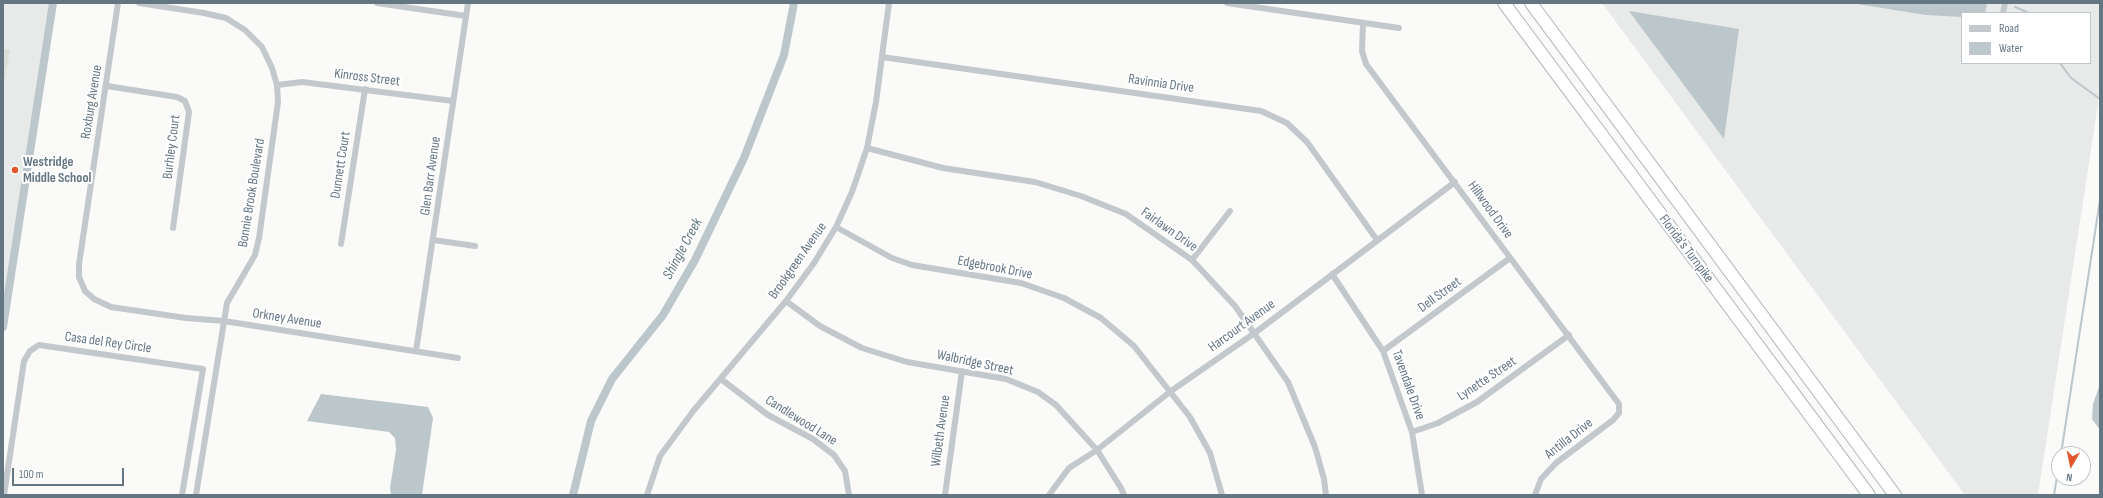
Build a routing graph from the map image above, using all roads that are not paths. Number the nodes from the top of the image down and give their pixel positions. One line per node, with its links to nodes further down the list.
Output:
1 (118, 3): 14 (street, Roxburg Avenue)
2 (139, 3): 13 (street, Bonnie Brook Boulevard)
3 (377, 3): 9 (street)
4 (468, 3): 9 (street, Glen Barr Avenue)
5 (889, 3): 12 (street, Brookgreen Avenue)
6 (1227, 3): 10 (street)
7 (1504, 3): 55 (highway, Florida's Turnpike)
8 (1531, 3): 56 (highway, Florida's Turnpike)
9 (466, 16): 16 (street, Glen Barr Avenue)
10 (1363, 23): 11 (street); 18 (street, Hillwood Drive)
11 (1399, 28)
12 (882, 57): 17 (street, Brookgreen Avenue); 23 (street, Ravinnia Drive)
13 (276, 85): 15 (street, Kinross Street); 31 (street, Bonnie Brook Boulevard)
14 (107, 86): 20 (street, Burhley Court); 30 (street, Roxburg Avenue)
15 (365, 89): 16 (street, Kinross Street); 24 (street, Dunnett Court)
16 (454, 101): 22 (street, Glen Barr Avenue)
17 (867, 148): 21 (street, Brookgreen Avenue); 27 (street, Fairlawn Drive)
18 (1455, 182): 23 (street, Harcourt Avenue); 26 (street, Hillwood Drive)
19 (1230, 211): 27 (street)
20 (173, 228)
21 (836, 228): 29 (street, Brookgreen Avenue); 39 (street, Edgebrook Drive)
22 (433, 240): 25 (street); 34 (street, Glen Barr Avenue)
23 (1377, 240): 28 (street, Harcourt Avenue)
24 (341, 244)
25 (475, 246)
26 (1510, 258): 33 (street, Hillwood Drive); 35 (street, Dell Street)
27 (1192, 260): 32 (street, Fairlawn Drive)
28 (1332, 274): 32 (street, Harcourt Avenue); 35 (street, Tavendale Drive)
29 (786, 301): 37 (street, Walbridge Street); 38 (street, Brookgreen Avenue)
30 (111, 307): 31 (street, Orkney Avenue)
31 (224, 321): 34 (street, Orkney Avenue); 45 (street, Bonnie Brook Boulevard)
32 (1256, 332): 39 (street, Harcourt Avenue); 52 (street, Fairlawn Drive)
33 (1570, 335): 40 (street, Hillwood Drive); 41 (street, Lynette Street)
34 (416, 351): 36 (street, Orkney Avenue)
35 (1383, 351): 41 (street, Tavendale Drive)
36 (458, 358)
37 (962, 371): 42 (street, Walbridge Street); 48 (street, Wilbeth Avenue)
38 (720, 379): 46 (street, Brookgreen Avenue); 47 (street, Candlewood Lane)
39 (1171, 391): 42 (street, Harcourt Avenue); 51 (street, Edgebrook Drive)
40 (1619, 404): 54 (street, Antilla Drive)
41 (1412, 432): 53 (street, Tavendale Drive)
42 (1097, 450): 49 (street, Harcourt Avenue); 50 (street, Walbridge Street)
43 (4, 495): 44 (street, Casa del Rey Circle)
44 (182, 495)
45 (196, 495)
46 (647, 495)
47 (849, 495)
48 (944, 495)
49 (1049, 495)
50 (1124, 495)
51 (1222, 495)
52 (1326, 495)
53 (1422, 495)
54 (1535, 495)
55 (1869, 495)
56 (1895, 495)

